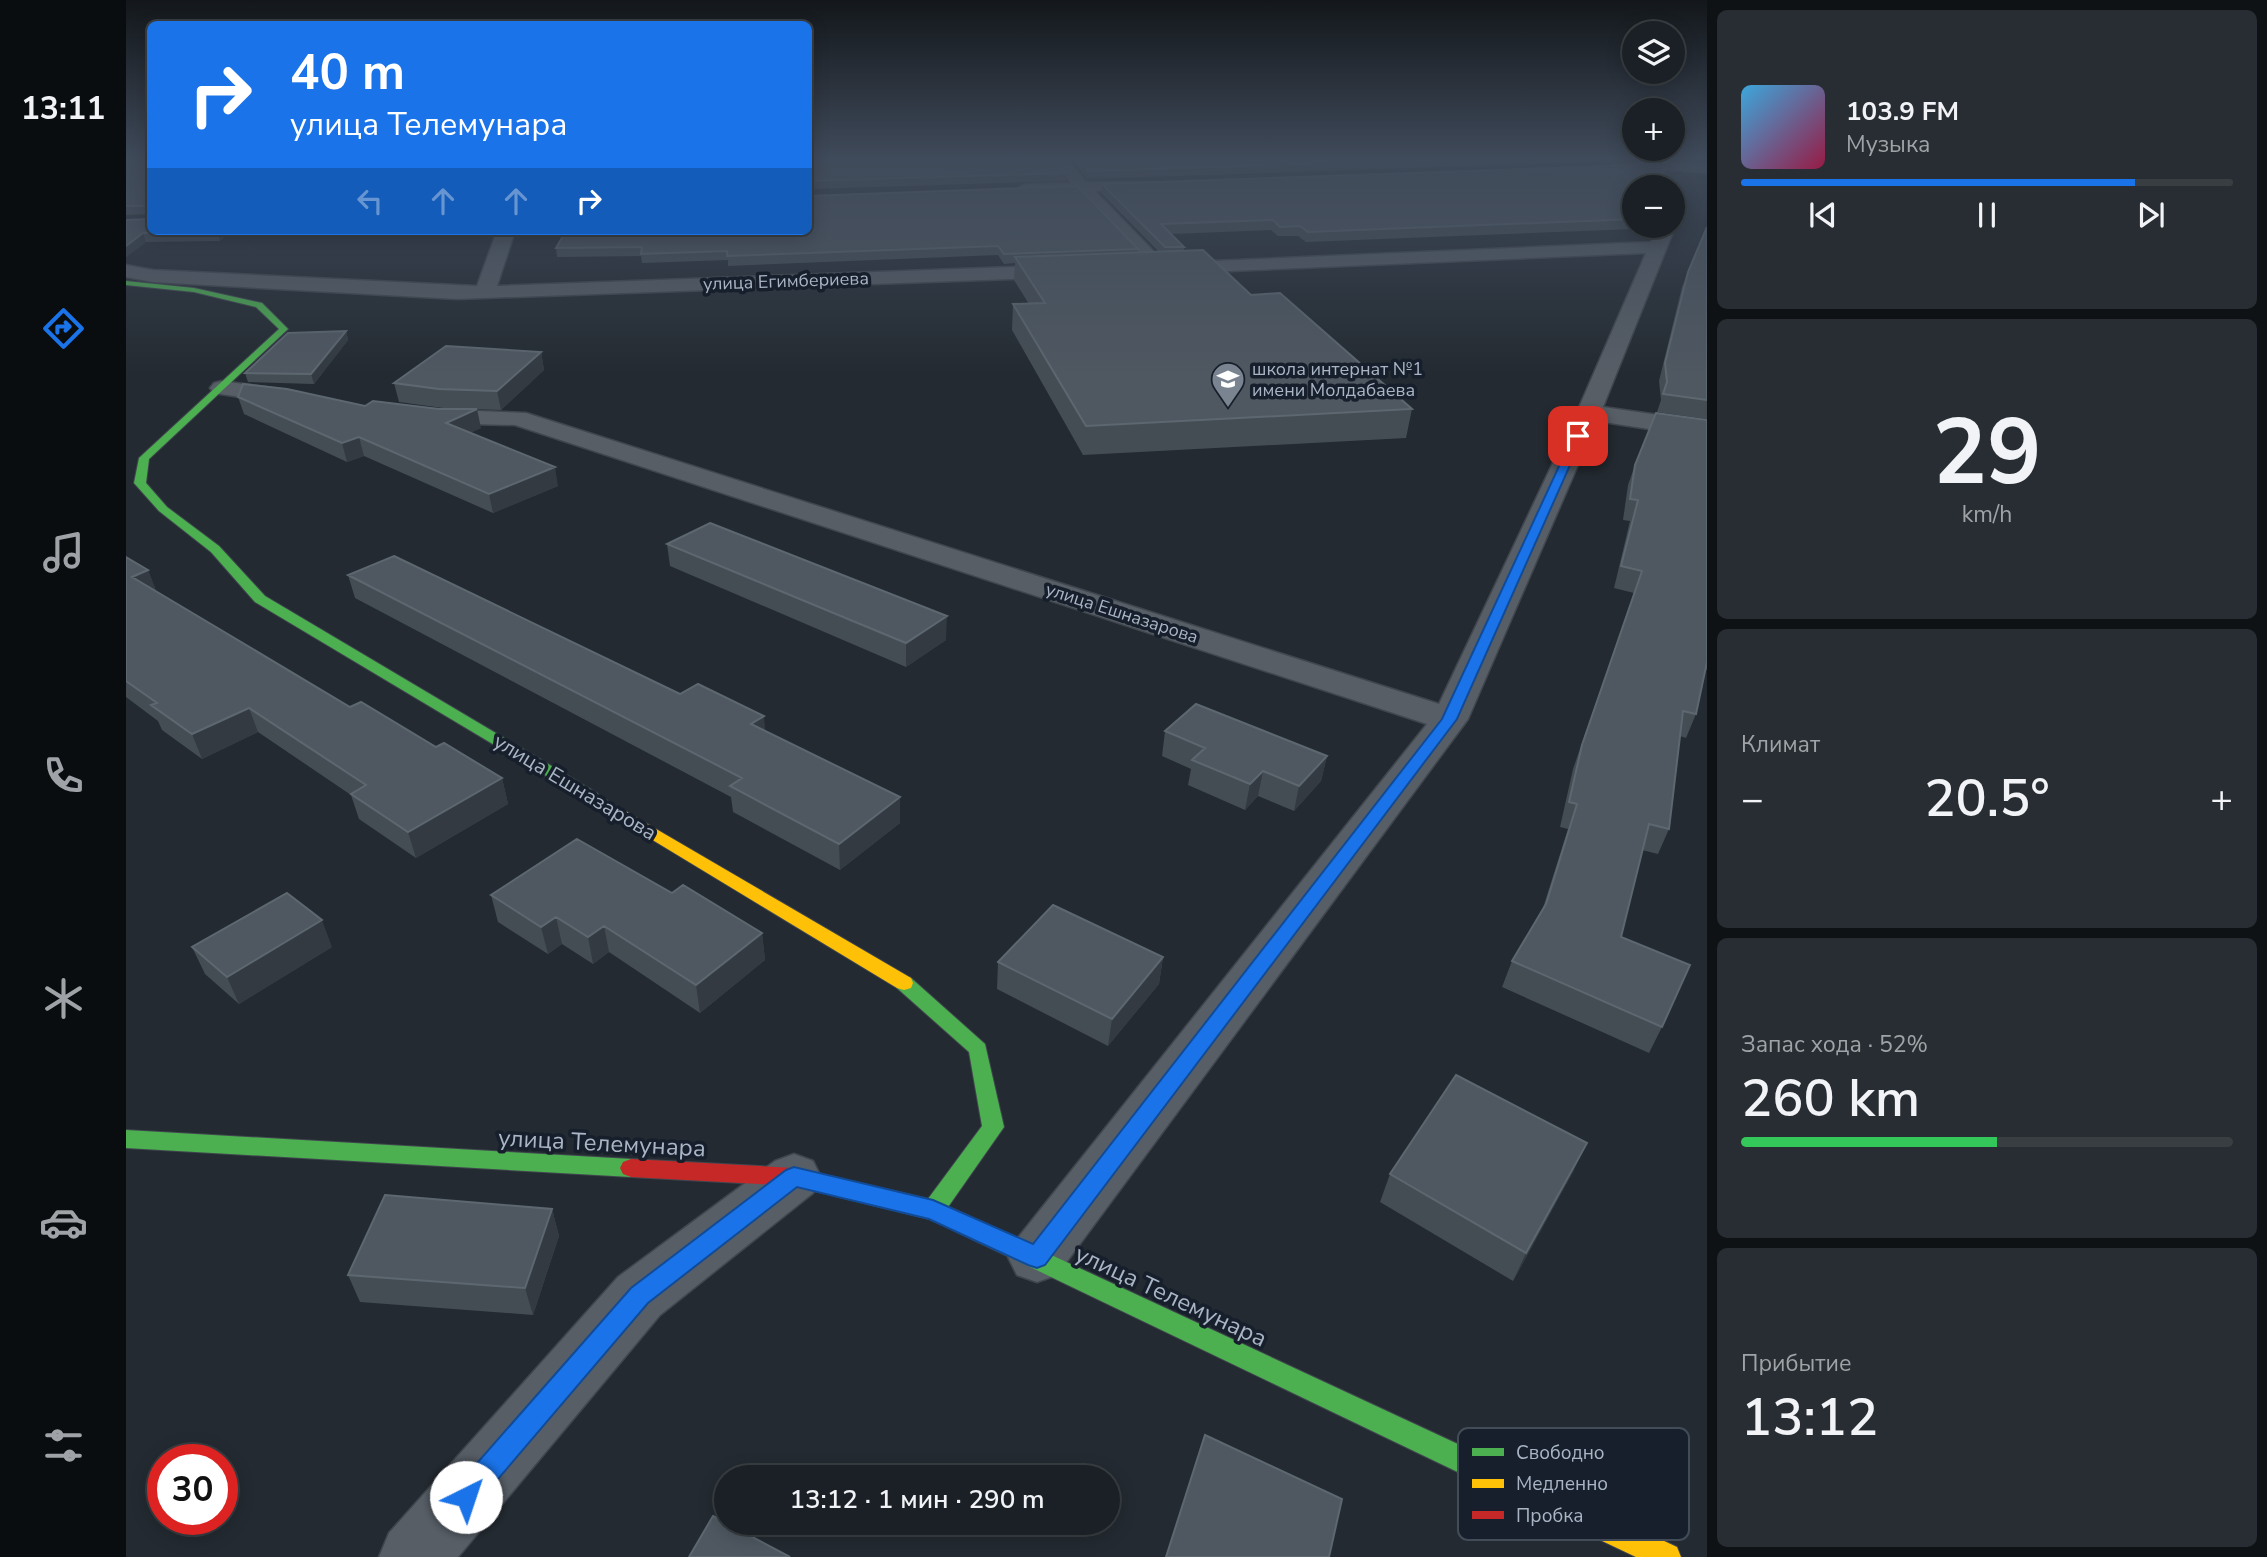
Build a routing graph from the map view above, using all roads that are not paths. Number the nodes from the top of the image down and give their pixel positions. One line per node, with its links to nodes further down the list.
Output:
1 (1123, 230): 5 (street)
2 (505, 235): 11 (street)
3 (1646, 238): 5 (street)
4 (1662, 238): 15 (street)
5 (1160, 268): 6 (street)
6 (1133, 269)
7 (1091, 270): 11 (street, улица Егимбериева)
8 (126, 271): 9 (street, улица Егимбериева)
9 (191, 278): 10 (street, улица Ешназарова); 11 (street, улица Егимбериева)
10 (126, 283): 12 (street, улица Ешназарова)
11 (485, 292)
12 (222, 388): 13 (street); 20 (street, улица Ешназарова)
13 (319, 401)
14 (402, 412): 17 (street, улица Ешназарова)
15 (1589, 412): 16 (street); 17 (street)
16 (1707, 430)
17 (1450, 719): 21 (street)
18 (126, 1139): 19 (street, улица Телемунара)
19 (794, 1177): 20 (street, улица Телемунара); 24 (street)
20 (933, 1210): 21 (street, улица Телемунара)
21 (1037, 1257): 22 (street, улица Телемунара)
22 (1458, 1457)
23 (1631, 1540): 25 (street, улица Телемунара)
24 (413, 1557)
25 (1667, 1557)

